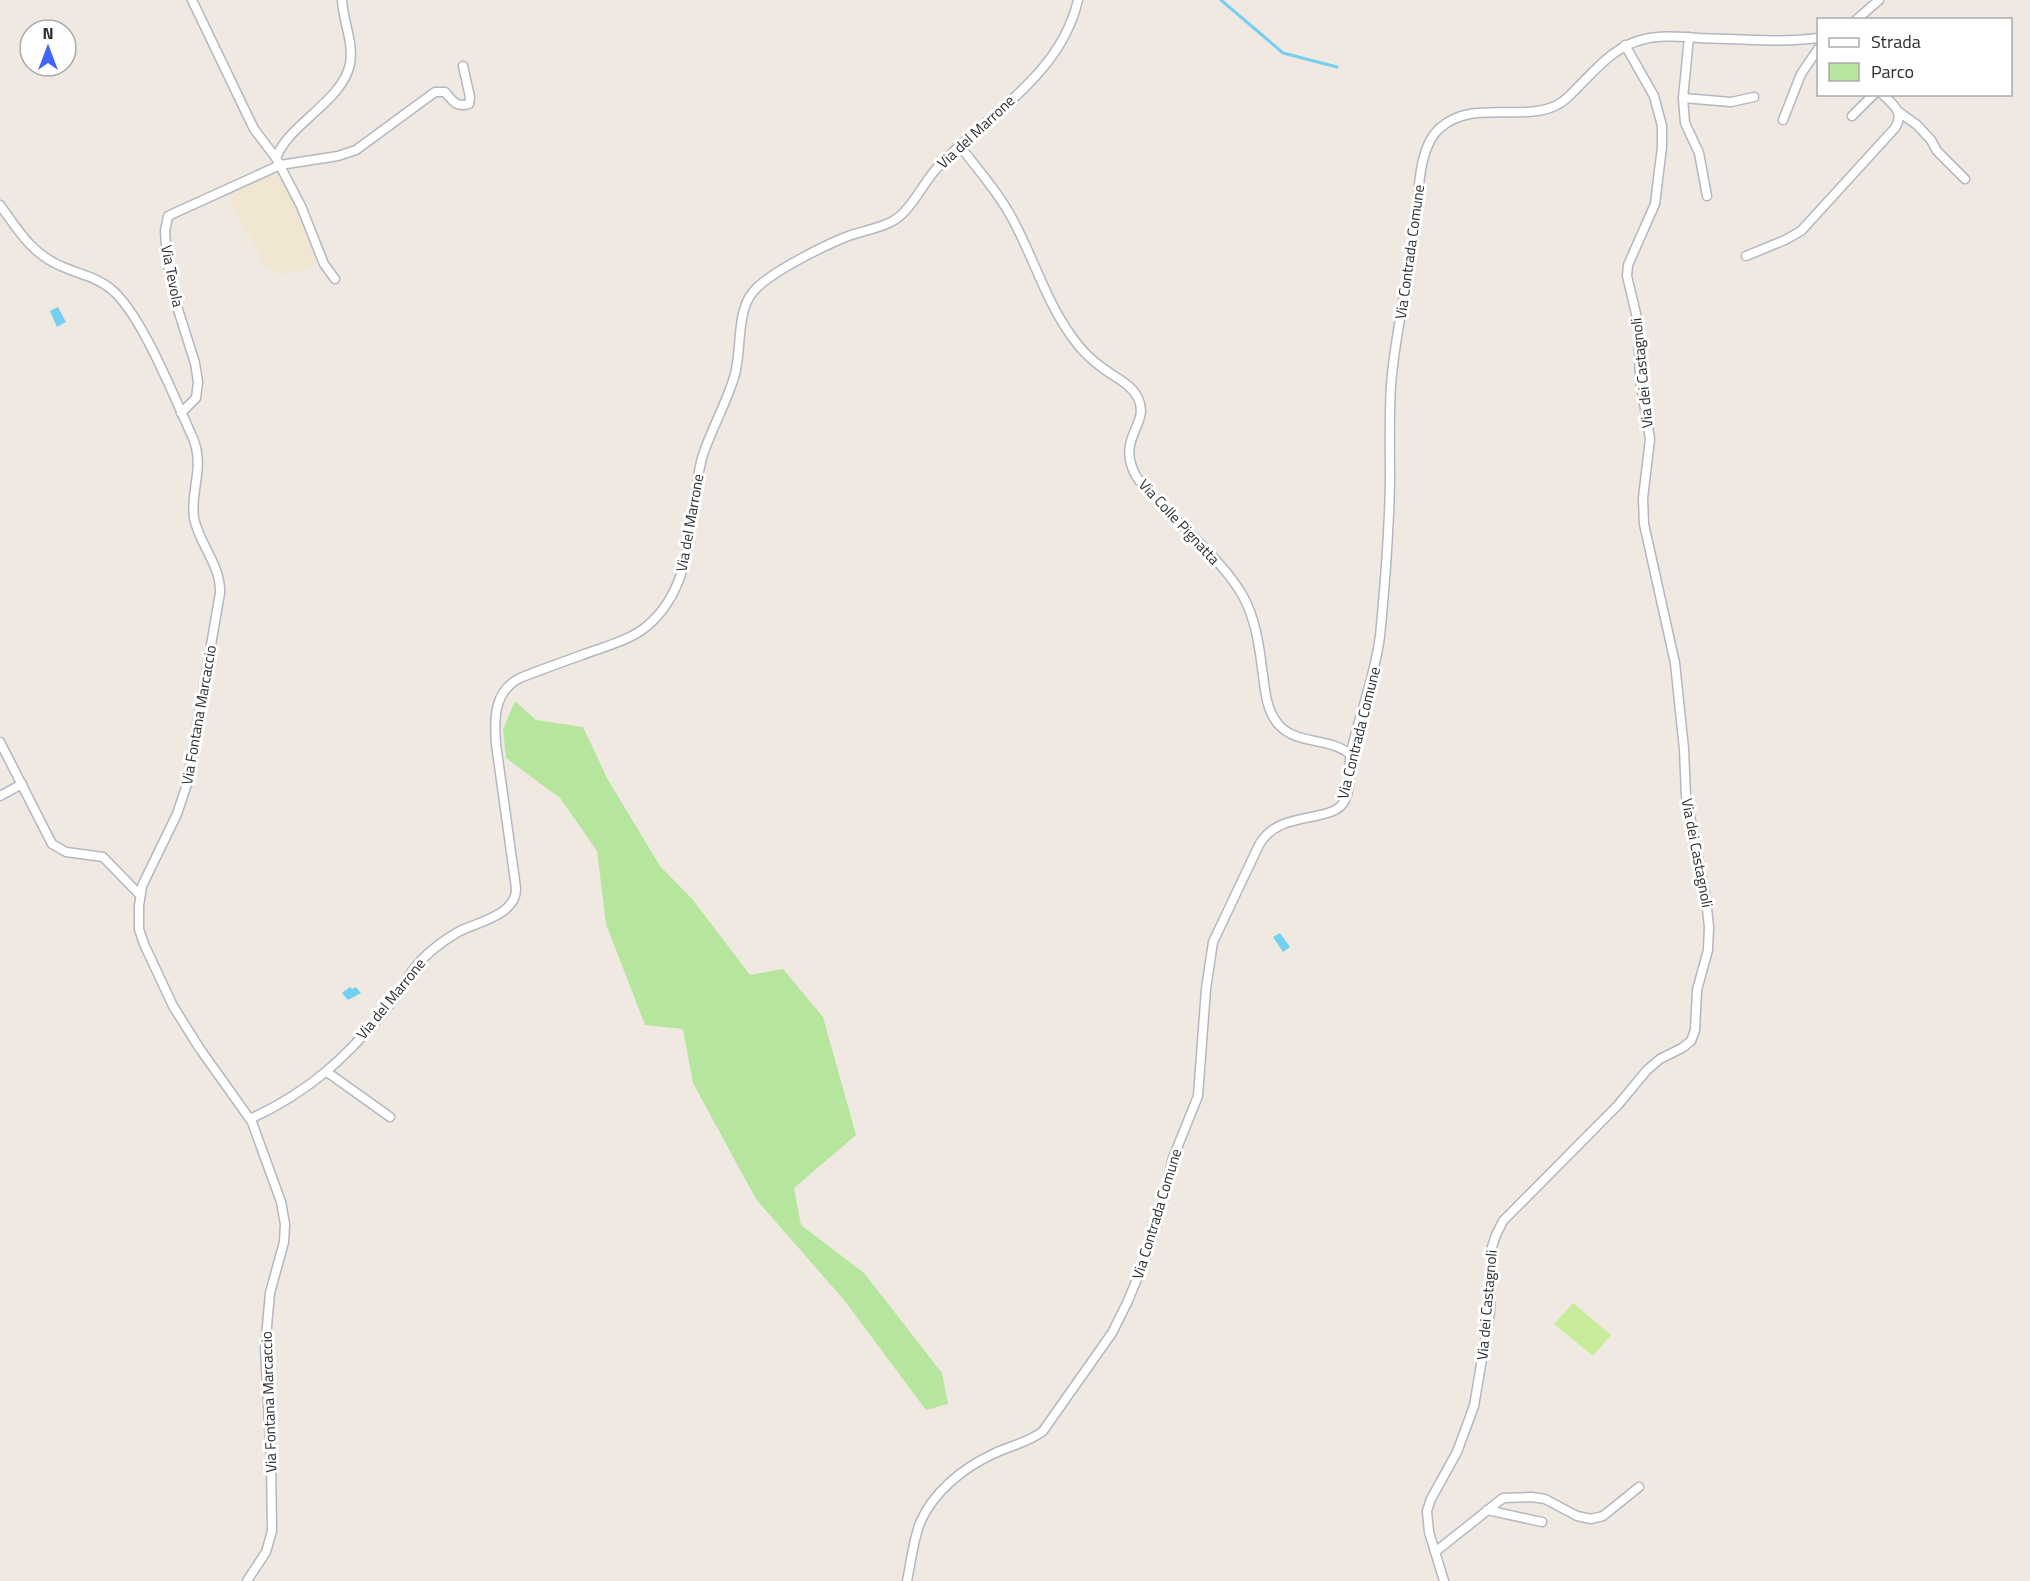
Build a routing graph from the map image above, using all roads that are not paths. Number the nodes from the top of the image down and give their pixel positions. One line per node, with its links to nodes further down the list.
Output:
1 (192, 0): 19 (street)
2 (342, 0): 19 (street)
3 (1078, 0): 18 (street, Via del Marrone)
4 (1879, 0): 5 (street)
5 (1858, 18)
6 (1689, 37): 7 (street, Via Contrada Comune); 8 (street, Via Contrada Comune); 14 (street)
7 (1817, 38)
8 (1625, 45): 27 (street, Via Contrada Comune); 37 (street, Via dei Castagnoli)
9 (1817, 50): 17 (street)
10 (463, 66): 19 (street, Via Tevola)
11 (1872, 96): 16 (street)
12 (1884, 96): 15 (street)
13 (1754, 97): 14 (street)
14 (1683, 99): 21 (street)
15 (1899, 112): 20 (street); 23 (street)
16 (1852, 116)
17 (1783, 120)
18 (960, 146): 27 (street, Via Colle Pignatta); 31 (street, Via del Marrone)
19 (278, 161): 24 (street); 25 (street, Via Tevola)
20 (1965, 179)
21 (1707, 196)
22 (0, 205): 25 (street, Via Fontana Marcaccio)
23 (1746, 256)
24 (335, 279)
25 (181, 413): 30 (street, Via Fontana Marcaccio)
26 (0, 742): 28 (street)
27 (1351, 755): 39 (street, Via Contrada Comune)
28 (22, 784): 29 (street); 30 (street)
29 (0, 796)
30 (140, 895): 33 (street, Via Fontana Marcaccio)
31 (327, 1072): 32 (street); 33 (street, Via del Marrone)
32 (390, 1117)
33 (250, 1119): 38 (street, Via Fontana Marcaccio)
34 (1639, 1486): 35 (street)
35 (1487, 1510): 36 (street); 37 (street)
36 (1542, 1522)
37 (1435, 1552): 40 (street, Via dei Castagnoli)
38 (247, 1581)
39 (907, 1581)
40 (1444, 1581)

